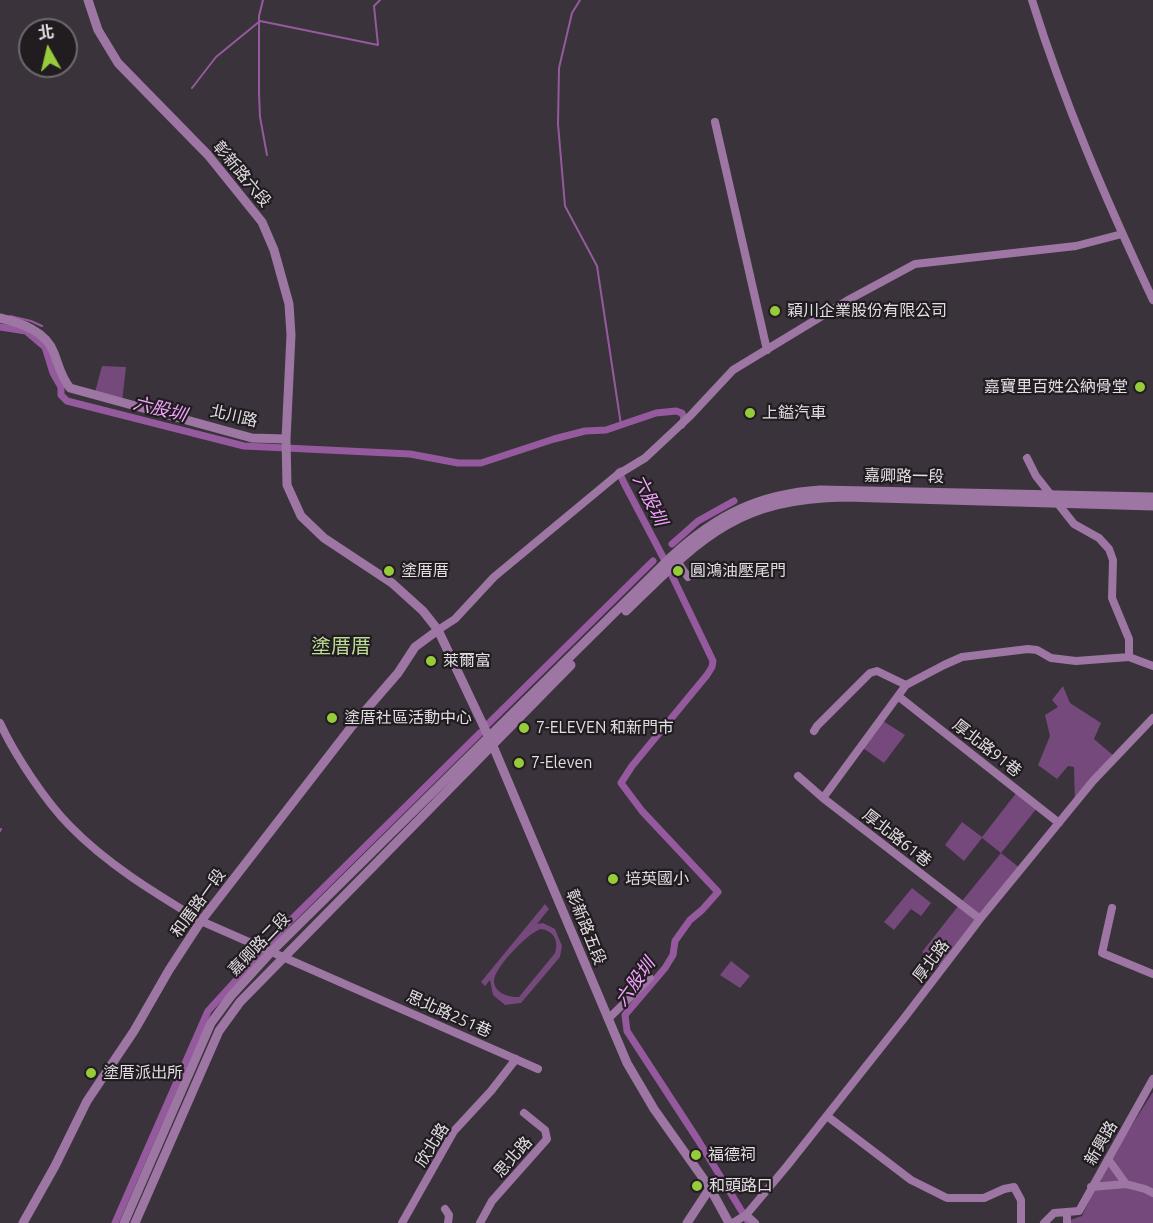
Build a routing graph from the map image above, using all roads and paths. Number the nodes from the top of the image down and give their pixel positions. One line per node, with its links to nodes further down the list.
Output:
1 (88, 0): 8 (street, 彰新路六段)
2 (1032, 0): 4 (street)
3 (715, 122): 7 (street)
4 (1122, 234): 5 (street); 7 (street)
5 (1153, 300)
6 (0, 318): 8 (street, 北川路)
7 (767, 350): 16 (street)
8 (286, 439): 16 (street, 彰新路六段)
9 (1027, 458): 10 (street)
10 (1050, 495): 11 (street, 嘉卿路一段); 12 (street); 14 (street, 嘉卿路一段)
11 (1153, 498)
12 (1060, 504): 13 (street, 嘉卿路一段); 14 (street, 嘉卿路一段); 17 (street)
13 (1153, 506)
14 (674, 558): 15 (street); 24 (street)
15 (688, 577)
16 (438, 630): 24 (street, 彰新路五段); 30 (street, 和厝路一段)
17 (1129, 657): 18 (street); 19 (street)
18 (1153, 666)
19 (906, 685): 20 (street); 23 (street)
20 (898, 696): 26 (street); 27 (street, 厚北路91巷)
21 (1153, 718): 27 (street, 厚北路)
22 (0, 723): 30 (street, 思北路251巷)
23 (814, 731)
24 (491, 742): 31 (street, 嘉卿路二段); 32 (street, 嘉卿路二段); 35 (street, 彰新路五段)
25 (798, 776): 26 (street, 厚北路61巷)
26 (823, 798): 29 (street, 厚北路61巷)
27 (1059, 823): 29 (street, 厚北路)
28 (1112, 908): 33 (street)
29 (980, 919): 40 (street, 厚北路)
30 (201, 921): 31 (street, 思北路251巷); 49 (street, 和厝路一段)
31 (267, 949): 32 (street, 思北路251巷); 50 (street, 嘉卿路二段)
32 (284, 956): 36 (street, 思北路251巷); 51 (street, 嘉卿路二段)
33 (1153, 974)
34 (650, 978): 35 (street)
35 (608, 1019): 44 (street, 彰新路五段)
36 (516, 1059): 37 (street, 思北路251巷); 52 (street, 欣北路)
37 (538, 1069)
38 (1153, 1080): 41 (street, 新興路)
39 (524, 1113): 54 (street, 思北路)
40 (827, 1116): 48 (street, 厚北路); 59 (street)
41 (1108, 1160): 42 (street); 43 (street, 新興路)
42 (1126, 1184): 43 (street); 45 (street)
43 (1091, 1187): 47 (street, 新興路)
44 (710, 1188): 55 (street); 56 (street, 彰新路五段)
45 (1153, 1193)
46 (445, 1209): 53 (street)
47 (1067, 1212): 60 (street); 61 (street)
48 (746, 1215): 57 (street, 厚北路); 58 (street)
49 (24, 1223)
50 (124, 1223)
51 (135, 1223)
52 (402, 1223)
53 (447, 1223)
54 (480, 1223)
55 (687, 1223)
56 (729, 1223)
57 (734, 1223)
58 (755, 1223)
59 (1021, 1223)
60 (1044, 1223)
61 (1067, 1223)

